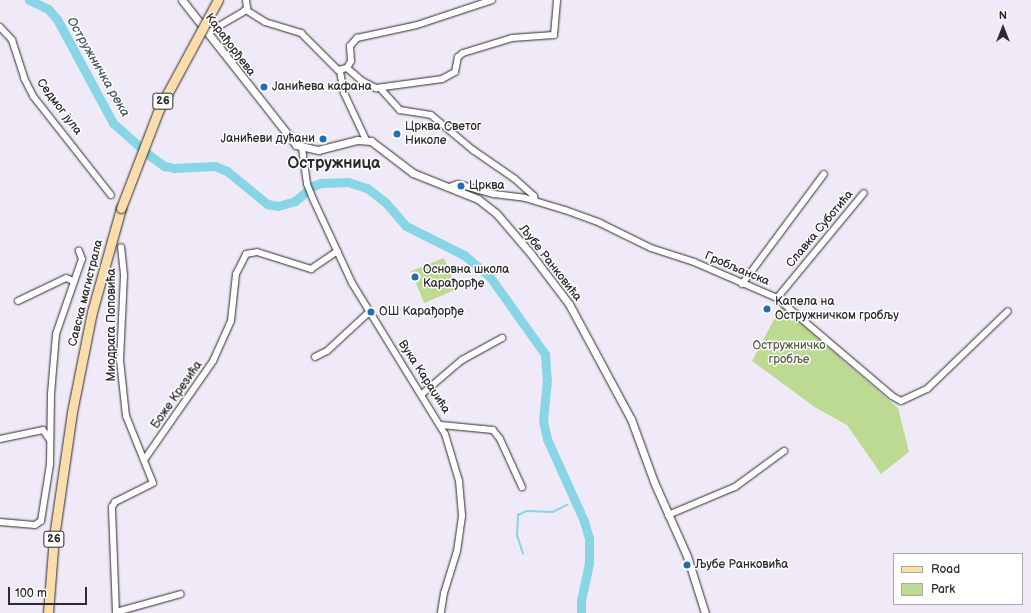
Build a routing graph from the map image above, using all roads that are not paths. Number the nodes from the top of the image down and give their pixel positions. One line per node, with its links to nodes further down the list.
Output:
1 (182, 0): 8 (street, Карађорђева)
2 (218, 0): 40 (main road, Савска магистрала / 26, bridge)
3 (246, 0): 6 (street)
4 (492, 0): 9 (street)
5 (557, 0): 11 (street)
6 (246, 10): 8 (street); 10 (street)
7 (0, 26): 17 (street, Седмог јула)
8 (208, 33): 13 (street, Карађорђева)
9 (347, 68): 10 (street); 11 (street)
10 (340, 71): 12 (street)
11 (380, 88): 18 (street)
12 (366, 140): 13 (street); 15 (street, Љубе Ранковића)
13 (302, 148): 21 (street, Вука Караџића)
14 (824, 174): 23 (street)
15 (449, 186): 18 (street, Гробљанска); 37 (street, Љубе Ранковића)
16 (864, 193): 24 (street, Славка Суботића)
17 (111, 195)
18 (534, 200): 23 (street, Гробљанска)
19 (121, 246): 35 (street, Миодрага Поповића)
20 (79, 251): 22 (street)
21 (338, 251): 27 (street, Вука Караџића); 35 (street, Боже Крезића)
22 (74, 281): 25 (street); 33 (street)
23 (742, 284): 24 (street, Гробљанска)
24 (777, 298): 26 (street, Гробљанска)
25 (18, 301)
26 (1008, 311)
27 (368, 313): 29 (street); 30 (street, Вука Караџића)
28 (502, 338): 30 (street)
29 (315, 357)
30 (422, 394): 31 (street, Вука Караџића)
31 (441, 425): 36 (street); 42 (street, Вука Караџића)
32 (0, 439): 33 (street)
33 (51, 446): 38 (street)
34 (784, 451): 37 (street)
35 (144, 460): 41 (street, Миодрага Поповића)
36 (522, 486)
37 (668, 515): 43 (street, Љубе Ранковића)
38 (0, 522)
39 (181, 594): 41 (street)
40 (48, 613)
41 (116, 613)
42 (440, 613)
43 (705, 613)

